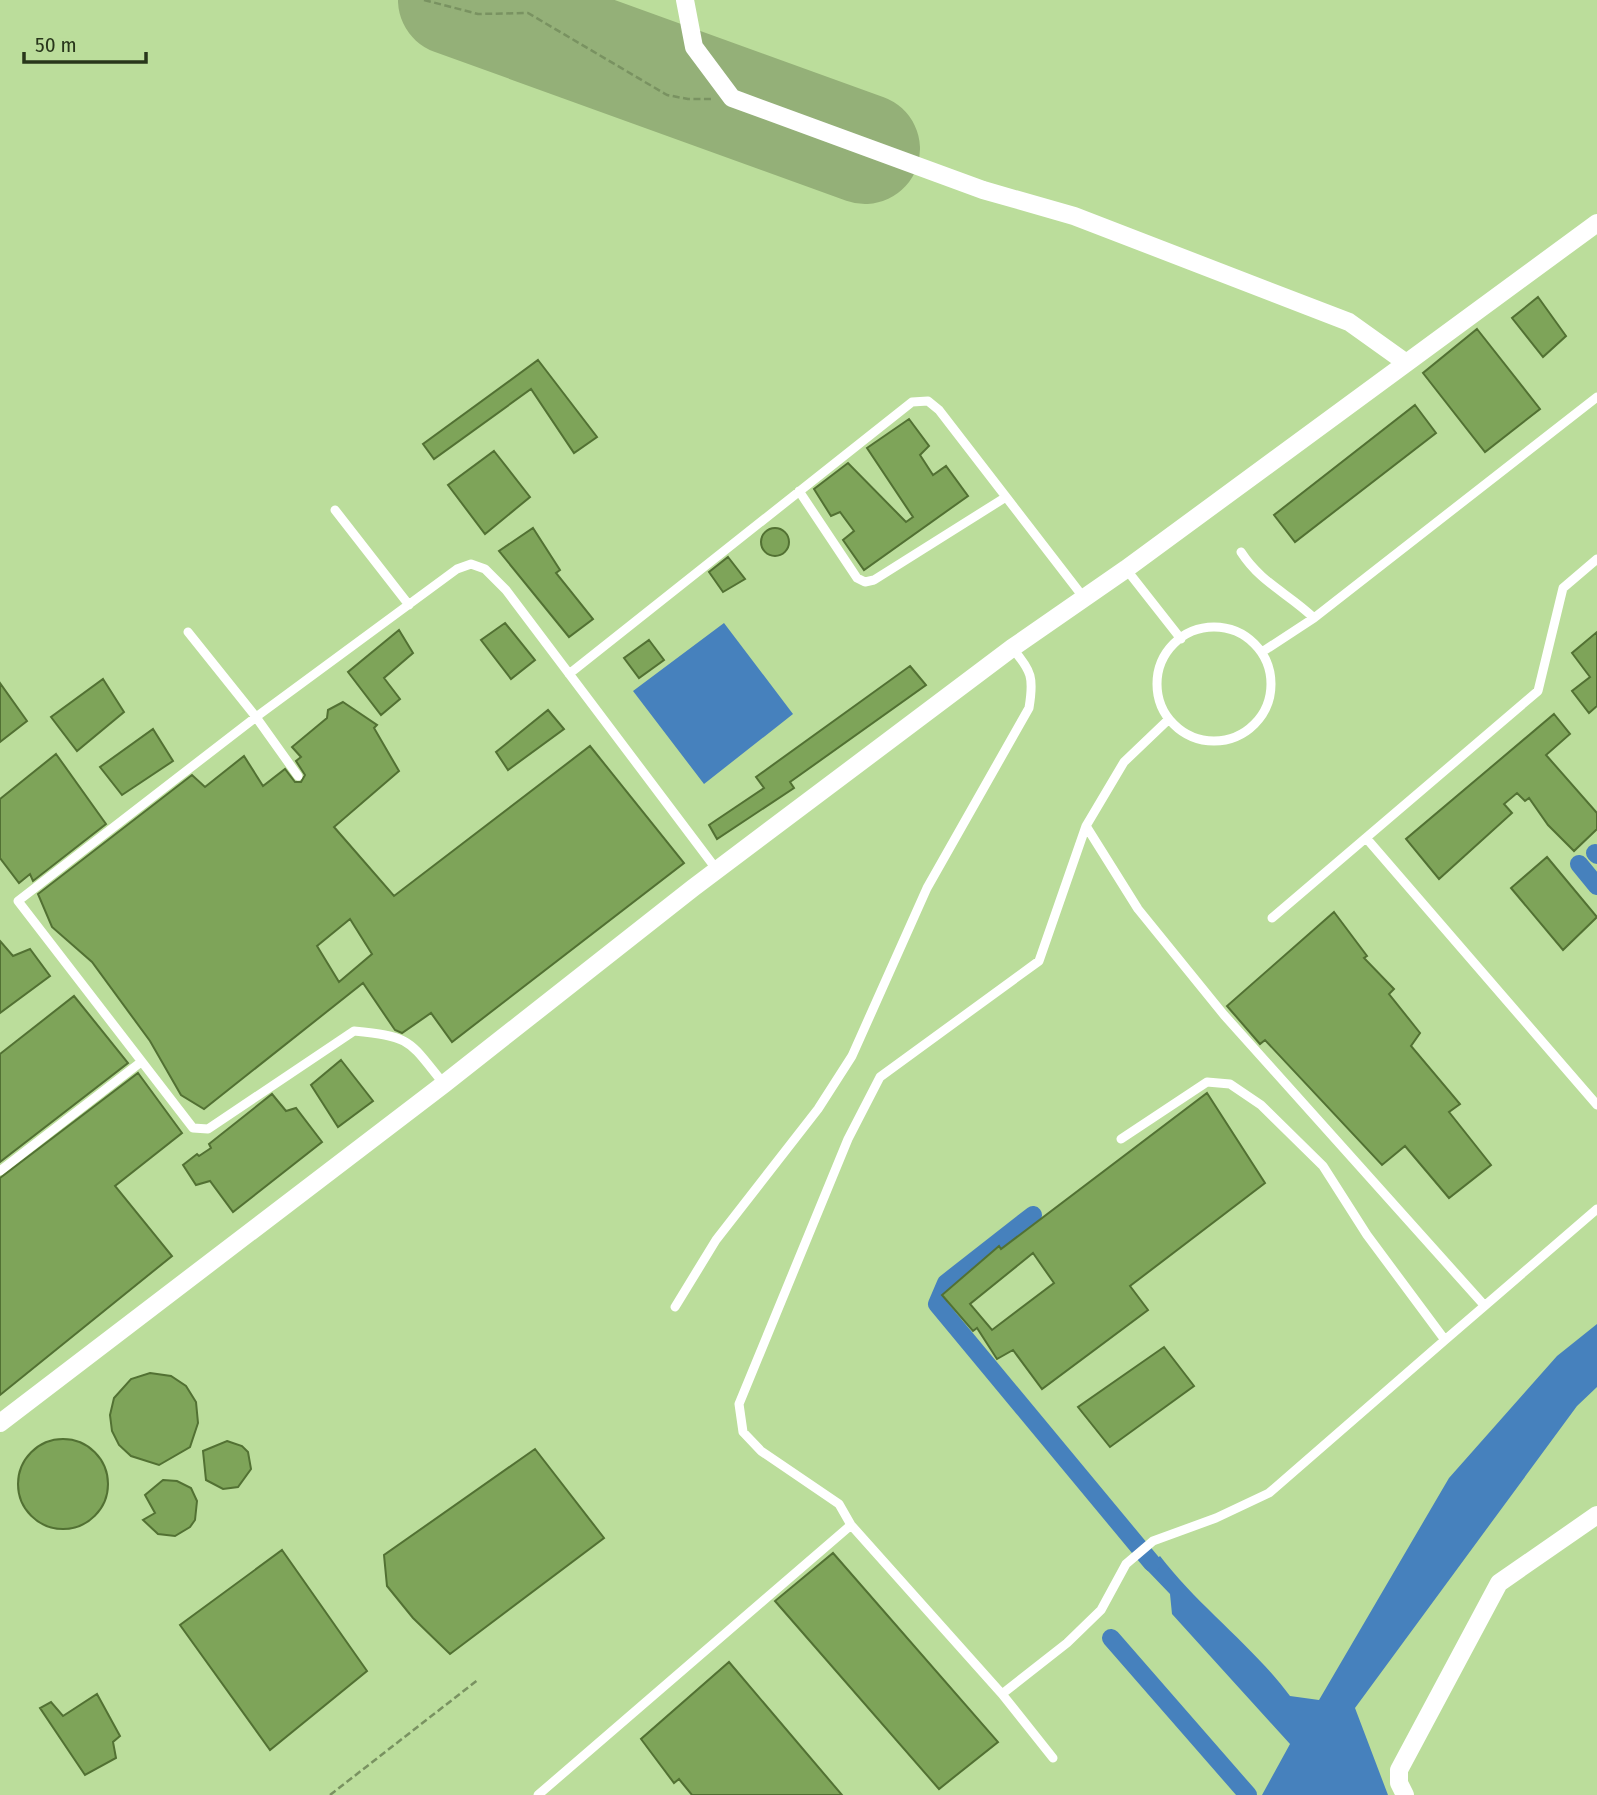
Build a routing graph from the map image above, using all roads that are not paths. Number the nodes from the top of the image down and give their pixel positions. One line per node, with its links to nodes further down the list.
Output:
1 (685, 0): 3 (street)
2 (1597, 223): 3 (street)
3 (1405, 362): 10 (street)
4 (1597, 397): 13 (lane)
5 (799, 491): 6 (lane); 6 (lane); 18 (lane)
6 (1006, 497): 11 (lane)
7 (335, 510): 12 (lane)
8 (1241, 552): 13 (lane)
9 (1597, 559): 23 (lane)
10 (1126, 569): 11 (street); 15 (lane)
11 (1084, 597): 16 (street)
12 (409, 605): 18 (lane); 19 (lane)
13 (1314, 618): 17 (lane)
14 (188, 632): 19 (lane)
15 (1181, 639): 17 (lane); 20 (lane)
16 (1012, 648): 24 (street); 33 (lane)
17 (1262, 652): 20 (lane)
18 (569, 674): 24 (lane)
19 (256, 717): 21 (lane); 26 (lane)
20 (1169, 719): 22 (lane)
21 (298, 776)
22 (1086, 826): 32 (lane); 37 (lane)
23 (1367, 839): 25 (lane); 28 (lane)
24 (716, 870): 27 (street)
25 (1272, 918)
26 (141, 1062): 27 (lane); 30 (lane)
27 (444, 1084): 35 (street)
28 (1597, 1105)
29 (1121, 1139): 34 (lane)
30 (0, 1171)
31 (1597, 1209): 32 (lane)
32 (1484, 1306): 34 (lane)
33 (675, 1307)
34 (1445, 1340): 38 (lane)
35 (0, 1423)
36 (1597, 1515): 41 (street)
37 (850, 1525): 38 (lane); 40 (lane)
38 (1002, 1694): 39 (lane)
39 (1053, 1758)
40 (538, 1795)
41 (1405, 1795)

